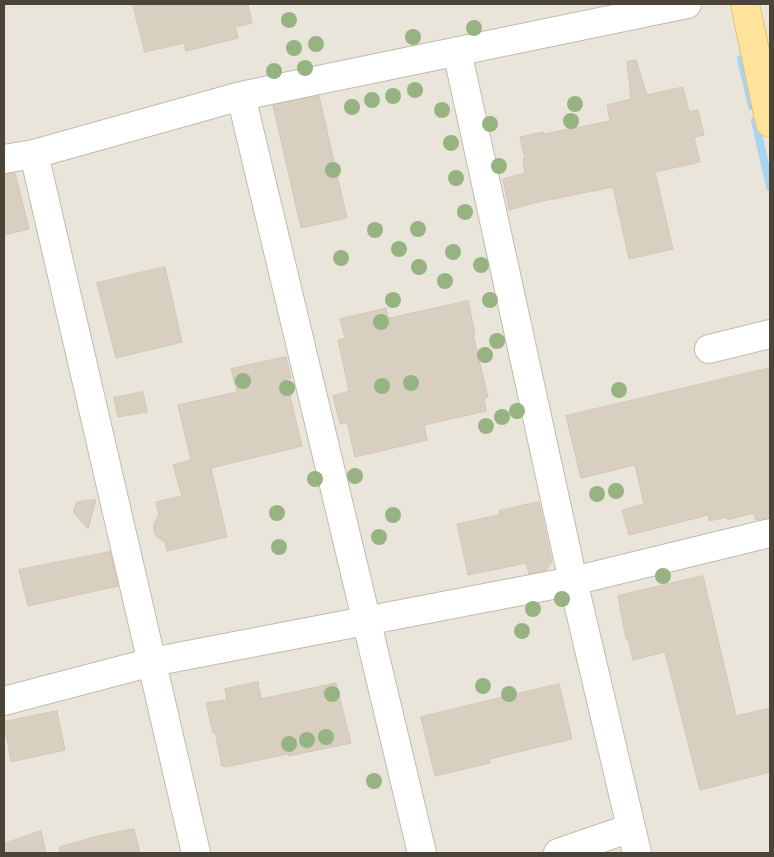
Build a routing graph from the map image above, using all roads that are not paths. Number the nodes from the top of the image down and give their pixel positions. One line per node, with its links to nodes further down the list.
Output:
1 (687, 4): 3 (street)
2 (745, 4): 5 (main road)
3 (457, 51): 4 (street); 11 (street)
4 (241, 96): 6 (street); 12 (street)
5 (770, 123)
6 (34, 154): 7 (street); 13 (street)
7 (4, 159)
8 (770, 334): 9 (street)
9 (709, 349)
10 (770, 533): 11 (street)
11 (573, 580): 12 (street); 15 (street)
12 (367, 621): 13 (street); 17 (street)
13 (152, 662): 14 (street); 16 (street)
14 (4, 701)
15 (634, 841): 18 (street)
16 (196, 853)
17 (422, 853)
18 (558, 853)

